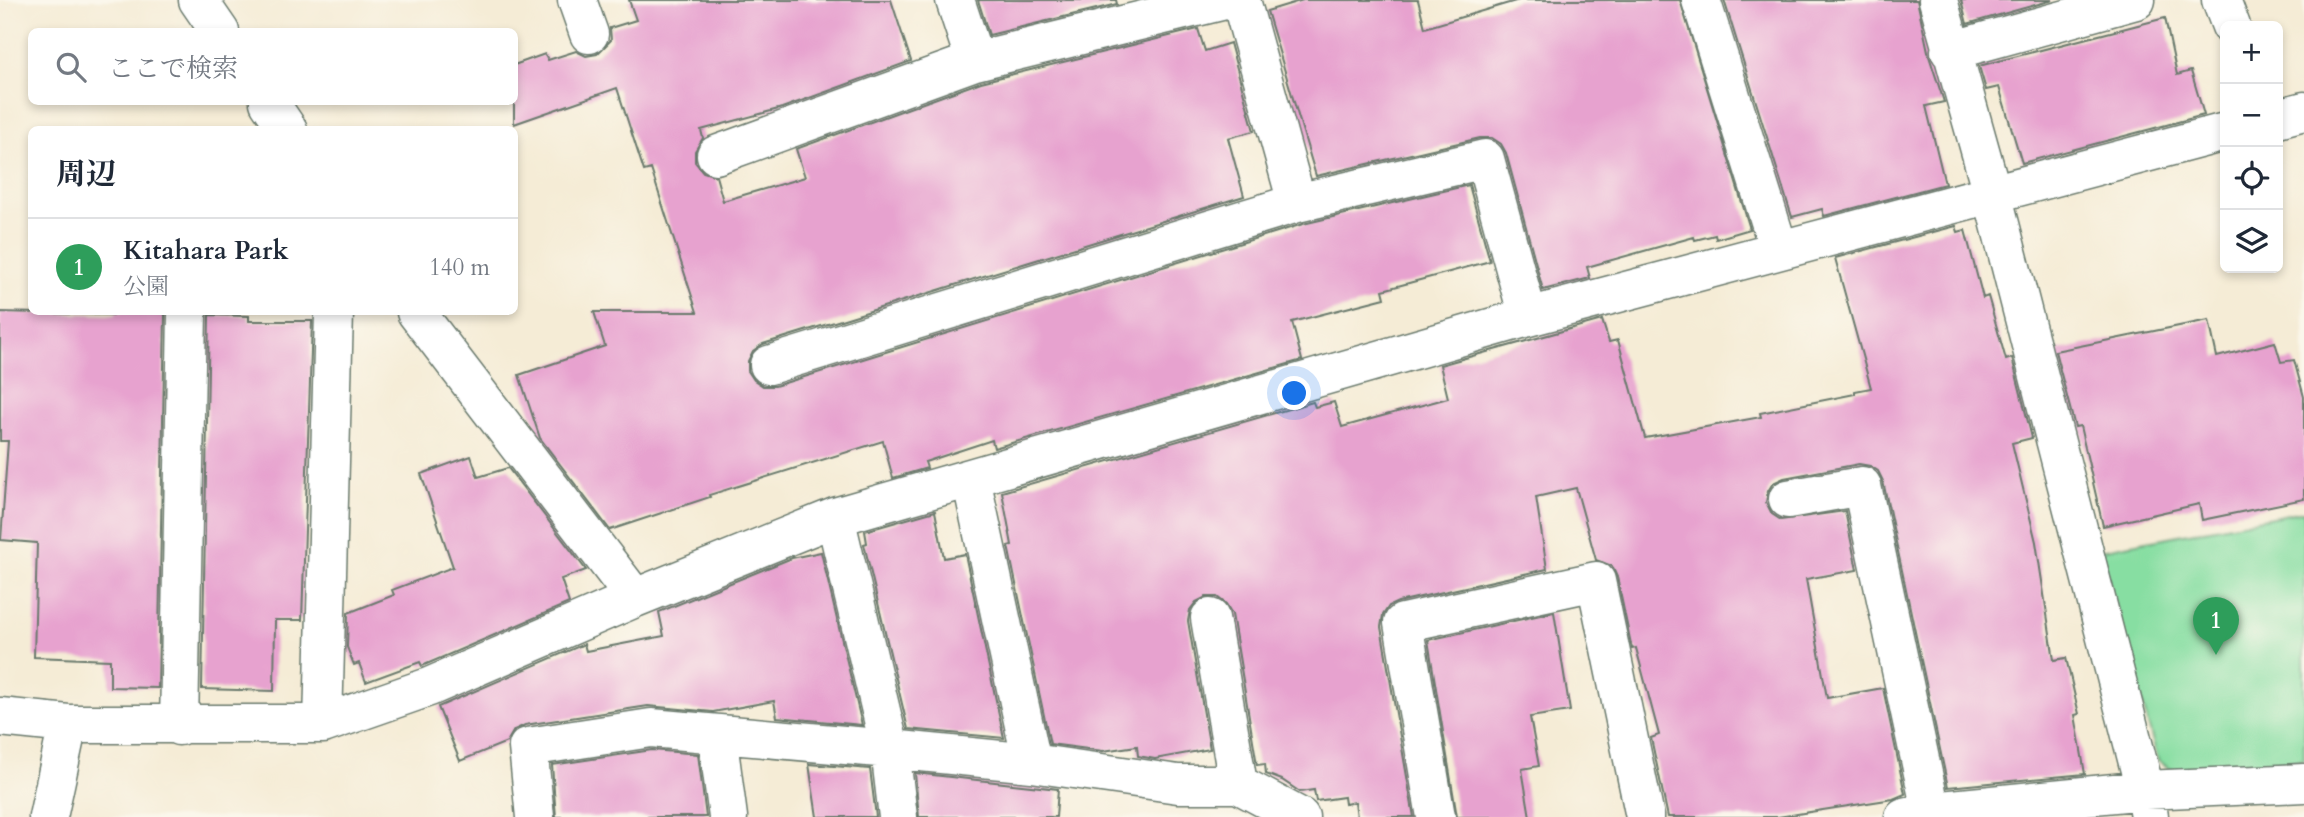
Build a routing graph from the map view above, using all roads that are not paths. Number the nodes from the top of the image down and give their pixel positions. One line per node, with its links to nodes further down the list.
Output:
1 (198, 0): 10 (street)
2 (955, 0): 12 (street)
3 (1225, 0): 12 (street)
4 (1241, 0): 20 (street)
5 (1700, 0): 21 (street)
6 (1938, 0): 11 (street)
7 (2136, 0): 11 (street)
8 (2221, 0): 9 (street)
9 (2229, 21)
10 (217, 28)
11 (1950, 51): 19 (street)
12 (975, 61): 18 (street)
13 (271, 105): 16 (street)
14 (2304, 111): 15 (street)
15 (2283, 117)
16 (285, 126)
17 (2220, 133): 19 (street)
18 (716, 155)
19 (1992, 193): 21 (street); 41 (street)
20 (1297, 203): 25 (street); 26 (street)
21 (1779, 250): 25 (street)
22 (187, 315): 35 (street)
23 (334, 315): 34 (street)
24 (418, 315): 30 (street)
25 (1528, 317): 27 (street)
26 (769, 365)
27 (971, 478): 29 (street); 38 (street)
28 (1788, 499): 42 (street)
29 (835, 517): 30 (street); 37 (street)
30 (635, 598): 34 (street)
31 (1210, 618): 40 (street)
32 (0, 717): 33 (street)
33 (68, 724): 35 (street); 44 (street)
34 (323, 724): 35 (street)
35 (179, 726)
36 (717, 734): 37 (street); 45 (street); 46 (street)
37 (890, 749): 38 (street); 47 (street)
38 (1032, 763): 40 (street)
39 (2304, 783): 41 (street)
40 (1238, 784): 43 (street)
41 (2147, 803): 42 (street)
42 (1917, 814)
43 (1296, 816)
44 (48, 817)
45 (535, 817)
46 (728, 817)
47 (898, 817)
48 (1436, 817): 49 (street)
49 (1645, 817)

